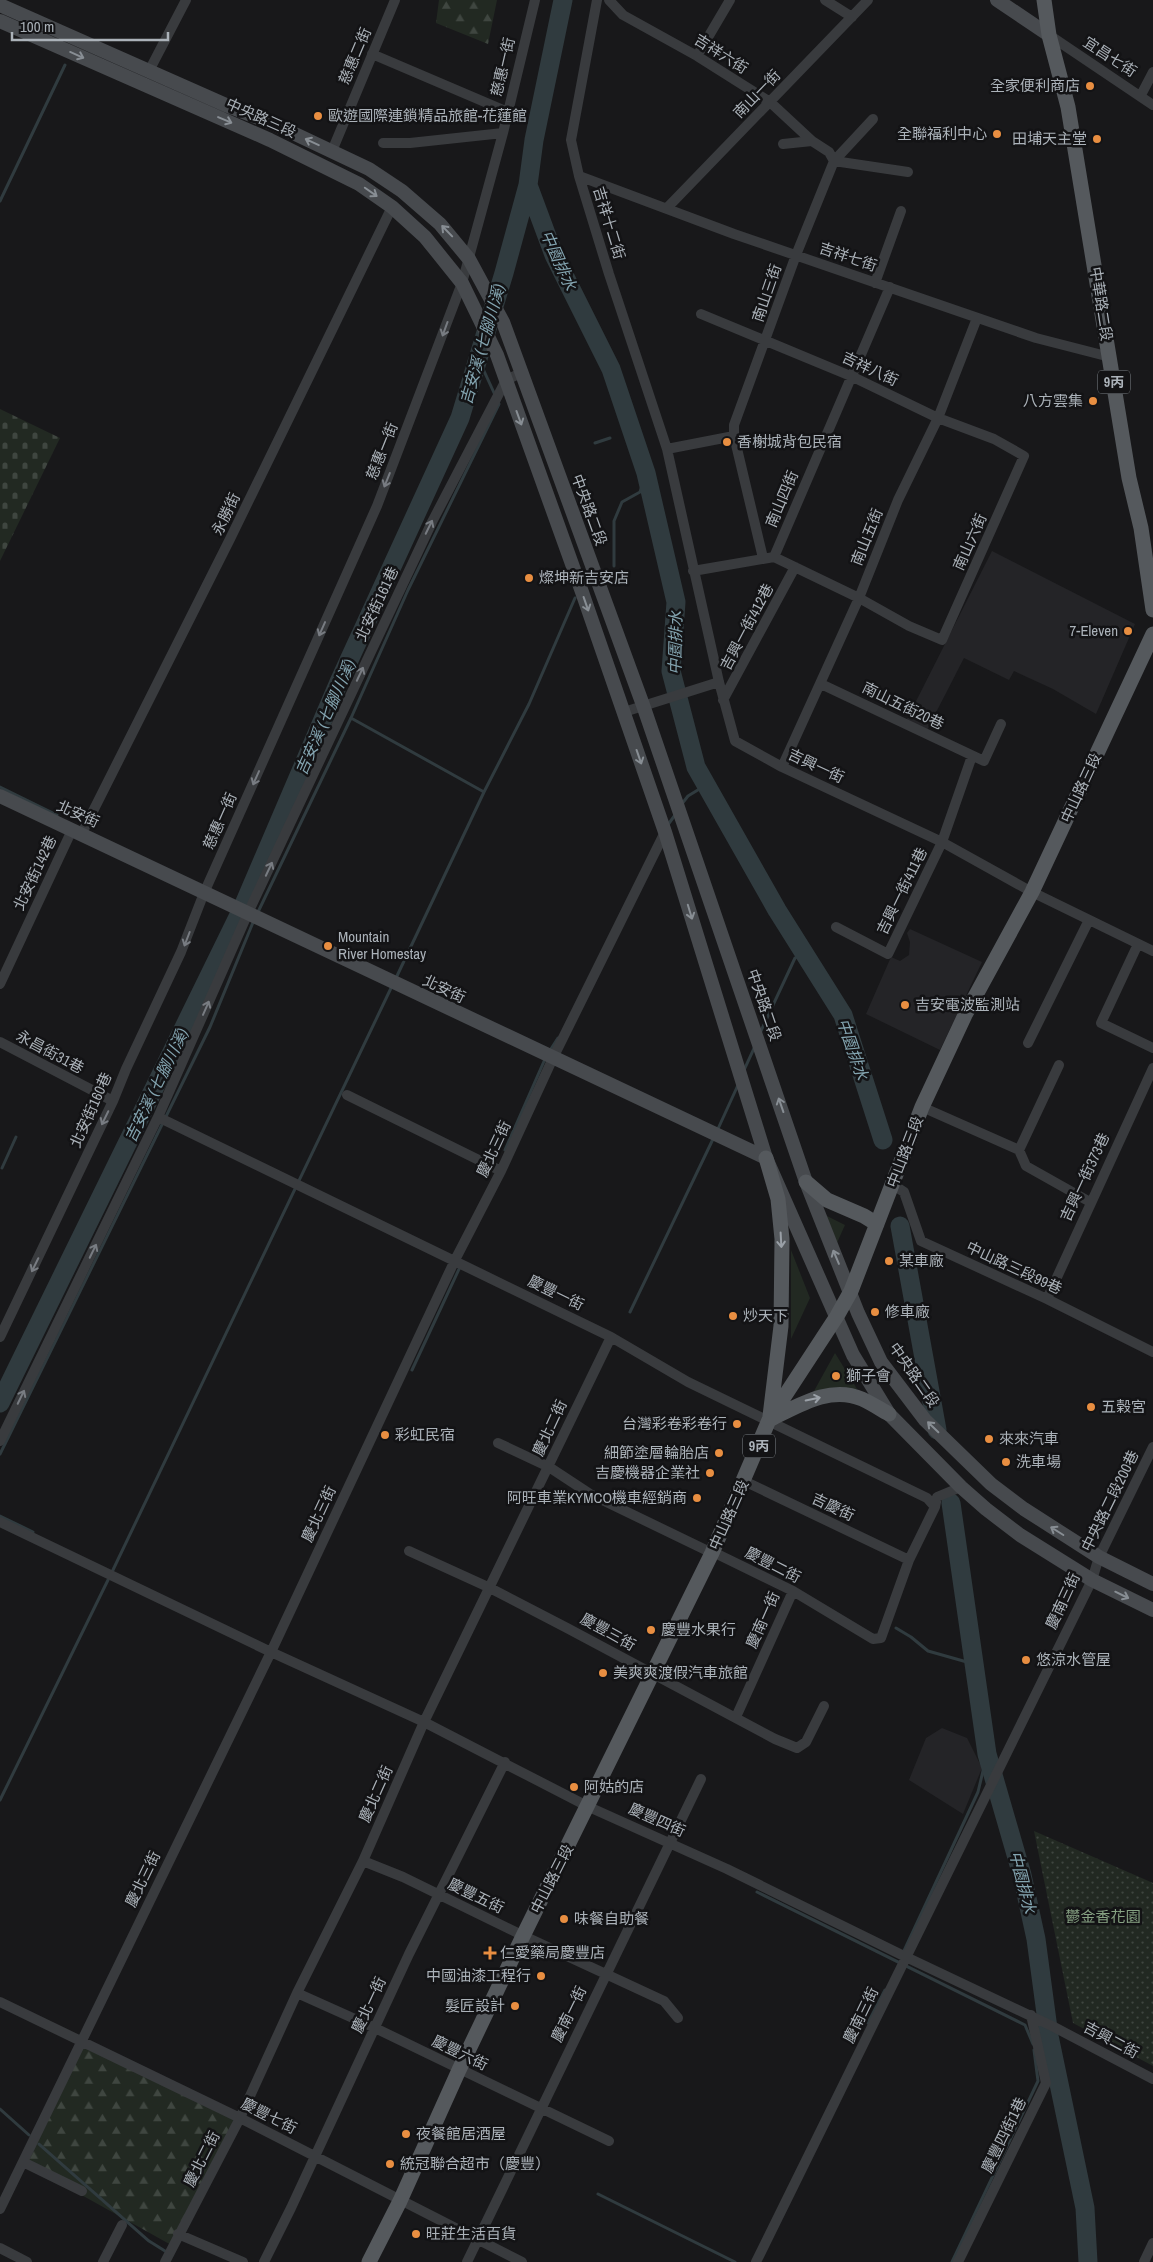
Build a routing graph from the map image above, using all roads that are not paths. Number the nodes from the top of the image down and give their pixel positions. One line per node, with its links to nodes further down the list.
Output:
1 (186, 0): 17 (street)
2 (395, 0): 15 (street, 慈惠二街)
3 (535, 0): 22 (street, 慈惠一街)
4 (597, 0): 31 (street, 吉祥十二街)
5 (609, 0): 16 (street, 吉祥六街)
6 (730, 0): 16 (street)
7 (825, 0): 12 (street)
8 (868, 0): 12 (street, 南山一街)
9 (997, 0): 14 (street)
10 (1044, 0): 14 (main road, 中華路二段 / 9丙)
11 (0, 5): 17 (street, 中央路三段)
12 (852, 17): 20 (street, 南山一街)
13 (0, 21): 32 (street, 中央路三段, one-way to 32)
14 (1049, 35): 19 (street, 宜昌七街); 45 (main road, 中華路二段 / 9丙)
15 (372, 54): 22 (street); 28 (street, 慈惠二街)
16 (697, 56): 20 (street, 吉祥六街)
17 (148, 71): 28 (street, 中央路三段, one-way to 17)
18 (1153, 72): 19 (street)
19 (1142, 96): 21 (street, 宜昌七街)
20 (770, 102): 25 (street, 吉祥六街); 33 (street, 南山一街)
21 (1153, 105)
22 (508, 112): 24 (street, 慈惠一街)
23 (873, 119): 29 (street)
24 (503, 133): 26 (street); 36 (street, 慈惠一街)
25 (812, 141): 27 (street); 29 (street, 吉祥六街)
26 (383, 144)
27 (783, 144)
28 (332, 151): 36 (street, 中央路三段, one-way to 28)
29 (834, 161): 30 (street); 35 (street, 南山三街)
30 (908, 172)
31 (579, 176): 33 (street, 吉祥七街); 51 (street, 吉祥十二街)
32 (392, 207): 37 (street, 中央路三段); 70 (street, 永勝街)
33 (667, 208): 35 (street, 吉祥七街)
34 (901, 211): 38 (street)
35 (796, 255): 38 (street, 吉祥七街); 43 (street, 南山三街)
36 (473, 264): 37 (street, 慈惠一街); 42 (street, 中央路三段)
37 (462, 283): 44 (street, 中央路三段); 74 (street, 慈惠一街, one-way to 74)
38 (875, 283): 39 (street, 吉祥七街)
39 (890, 287): 41 (street, 吉祥七街); 47 (street, 南山四街)
40 (701, 314): 43 (street, 吉祥八街)
41 (977, 318): 45 (street, 吉祥七街); 49 (street, 南山五街)
42 (503, 322): 46 (street, 中央路二段)
43 (766, 340): 47 (street, 吉祥八街); 50 (street, 南山三街)
44 (497, 355): 48 (street, 中央路二段)
45 (1110, 357): 53 (main road, 中華路二段 / 9丙)
46 (521, 373): 48 (street); 64 (street, 中央路二段)
47 (853, 377): 49 (street, 吉祥八街); 55 (street, 南山四街)
48 (506, 380): 65 (street, 中央路二段, one-way to 65); 75 (street, 北安街161巷, one-way to 48)
49 (938, 418): 52 (street, 吉祥八街); 58 (street, 南山五街)
50 (734, 436): 51 (street); 54 (street)
51 (667, 449): 57 (street, 吉興一街)
52 (1024, 456): 58 (street, 南山六街)
53 (1147, 530): 59 (main road, 中華路二段 / 9丙)
54 (763, 558): 55 (street); 57 (street)
55 (774, 558): 56 (street)
56 (795, 567): 58 (street); 63 (street, 吉興一街412巷)
57 (694, 571): 61 (street, 吉興一街)
58 (859, 598): 62 (street, 南山五街)
59 (1153, 610)
60 (1153, 634): 73 (main road, 中山路三段 / 9丙)
61 (717, 683): 63 (street, 吉興一街); 64 (street)
62 (820, 684): 67 (street, 南山五街20巷); 68 (street, 南山五街)
63 (723, 700): 68 (street, 吉興一街)
64 (643, 705): 65 (street); 94 (street, 中央路二段, one-way to 64)
65 (624, 712): 71 (street, 中央路二段, one-way to 71)
66 (1001, 724): 67 (street)
67 (972, 756): 72 (street)
68 (782, 767): 72 (street, 吉興一街)
69 (0, 796): 70 (street, 北安街)
70 (77, 831): 74 (street, 北安街); 80 (street, 北安街142巷)
71 (665, 832): 84 (street, 慶北三街); 92 (street, 中央路二段, one-way to 92)
72 (942, 842): 73 (street, 吉興一街); 77 (street, 吉興一街411巷)
73 (1032, 892): 76 (street, 吉興一街); 89 (main road, 中山路三段 / 9丙)
74 (209, 896): 75 (street, 北安街); 88 (street, 北安街160巷, one-way to 88)
75 (242, 911): 84 (street, 北安街); 90 (street, 北安街161巷, one-way to 75)
76 (1088, 920): 78 (street, 吉興一街); 82 (street)
77 (836, 927)
78 (1138, 944): 79 (street, 吉興一街); 83 (street)
79 (1153, 951)
80 (0, 984)
81 (0, 1042): 88 (street, 永昌街31巷)
82 (1028, 1043)
83 (1153, 1048)
84 (553, 1058): 92 (street, 北安街); 93 (street, 慶北三街)
85 (1059, 1064): 91 (street)
86 (1153, 1068): 96 (street, 吉興一街373巷)
87 (347, 1095): 93 (street)
88 (113, 1102): 102 (street, 北安街160巷, one-way to 102)
89 (922, 1107): 91 (street); 95 (main road, 中山路三段 / 9丙)
90 (158, 1116): 98 (street, 慶豐一街); 107 (street, 北安街161巷, one-way to 90)
91 (1019, 1150): 96 (street)
92 (766, 1158): 101 (street, 中央路二段); 106 (main road, one-way to 106)
93 (501, 1171): 98 (street, 慶北三街)
94 (806, 1182): 97 (main road); 99 (street, 中央路二段, one-way to 94)
95 (892, 1184): 97 (main road, 中山路三段 / 9丙); 100 (street, 中山路三段99巷)
96 (1090, 1202): 100 (street, 吉興一街373巷)
97 (877, 1224): 99 (main road, 中山路三段 / 9丙)
98 (456, 1260): 103 (street, 慶豐一街); 123 (street, 慶北三街)
99 (850, 1291): 101 (main road, 中山路三段 / 9丙); 118 (street, 中央路二段, one-way to 99)
100 (1047, 1299): 104 (street, 中山路三段99巷)
101 (837, 1316): 105 (street, 中央路二段); 106 (main road, 中山路三段 / 9丙)
102 (0, 1337)
103 (611, 1337): 106 (street, 慶豐一街); 110 (street, 慶北二街)
104 (1153, 1352)
105 (889, 1414): 106 (main road, one-way to 105); 112 (street, 中央路二段)
106 (769, 1420): 111 (main road, 中山路三段 / 9丙); 113 (street, 慶豐一街)
107 (0, 1441)
108 (498, 1442): 110 (street, 慶豐二街)
109 (1153, 1447): 118 (street, 中央路二段200巷)
110 (548, 1466): 116 (street, 慶豐二街); 120 (street, 慶北二街)
111 (744, 1481): 116 (main road, 中山路三段 / 9丙); 117 (street, 吉慶街)
112 (961, 1487): 113 (street); 118 (street, 中央路二段)
113 (934, 1507): 117 (street, 慶豐二街)
114 (0, 1522): 123 (street, 慶豐四街)
115 (409, 1552): 120 (street, 慶豐三街)
116 (712, 1553): 121 (street, 慶豐二街); 124 (main road, 中山路三段 / 9丙)
117 (909, 1560): 121 (street, 慶豐二街)
118 (1095, 1568): 119 (street, 中央路二段); 122 (street, 中央路二段, one-way to 122); 135 (street, 慶南三街)
119 (1153, 1584)
120 (488, 1587): 124 (street, 慶豐三街); 127 (street, 慶北二街)
121 (793, 1591): 126 (street, 慶南一街)
122 (1153, 1610)
123 (271, 1652): 127 (street, 慶豐四街); 142 (street, 慶北三街)
124 (652, 1674): 126 (street, 慶豐三街); 130 (main road, 中山路三段 / 9丙)
125 (824, 1706): 126 (street, 慶豐三街)
126 (736, 1717)
127 (424, 1722): 128 (street, 慶豐四街); 132 (street, 慶北二街)
128 (505, 1762): 130 (street, 慶豐四街); 133 (street, 慶北一街)
129 (701, 1779): 131 (street, 慶南一街)
130 (588, 1807): 131 (street, 慶豐四街); 134 (main road, 中山路三段 / 9丙)
131 (669, 1842): 135 (street, 慶豐四街); 136 (street, 慶南一街)
132 (363, 1861): 133 (street, 慶豐五街); 137 (street, 慶北二街)
133 (438, 1894): 134 (street, 慶豐五街); 141 (street, 慶北一街)
134 (523, 1936): 136 (street, 慶豐五街); 143 (main road, 中山路三段 / 9丙)
135 (906, 1958): 139 (street, 慶豐四街); 166 (street, 慶南三街)
136 (606, 1973): 140 (street, 慶豐五街); 145 (street, 慶南一街)
137 (297, 1993): 141 (street, 慶豐六街); 146 (street, 慶北二街)
138 (0, 2002): 142 (street, 慶豐七街)
139 (1031, 2016): 144 (street, 吉興二街); 167 (street, 慶豐四街1巷)
140 (678, 2018)
141 (375, 2028): 143 (street, 慶豐六街); 148 (street, 慶北一街)
142 (80, 2041): 146 (street, 慶豐七街); 149 (street, 慶北三街)
143 (459, 2070): 145 (street, 慶豐六街); 151 (main road, 中山路三段 / 9丙)
144 (1153, 2079)
145 (541, 2108): 147 (street, 慶豐六街); 155 (street, 慶南一街)
146 (240, 2118): 148 (street, 慶豐七街); 154 (street, 慶北二街)
147 (610, 2141)
148 (314, 2155): 151 (street, 慶豐七街); 162 (street, 慶北一街)
149 (23, 2162): 150 (street); 152 (street, 慶北三街)
150 (82, 2191)
151 (400, 2201): 155 (street, 慶豐七街); 163 (main road, 中山路三段 / 9丙)
152 (0, 2209)
153 (122, 2225): 159 (street)
154 (178, 2234): 160 (street, 慶北二街); 161 (street)
155 (478, 2240): 164 (street, 慶南一街); 165 (street, 慶豐七街)
156 (1153, 2243): 168 (street)
157 (0, 2248): 158 (street)
158 (27, 2262)
159 (103, 2262)
160 (165, 2262)
161 (243, 2262)
162 (264, 2262)
163 (369, 2262)
164 (467, 2262)
165 (522, 2262)
166 (756, 2262)
167 (958, 2262)
168 (1144, 2262)

